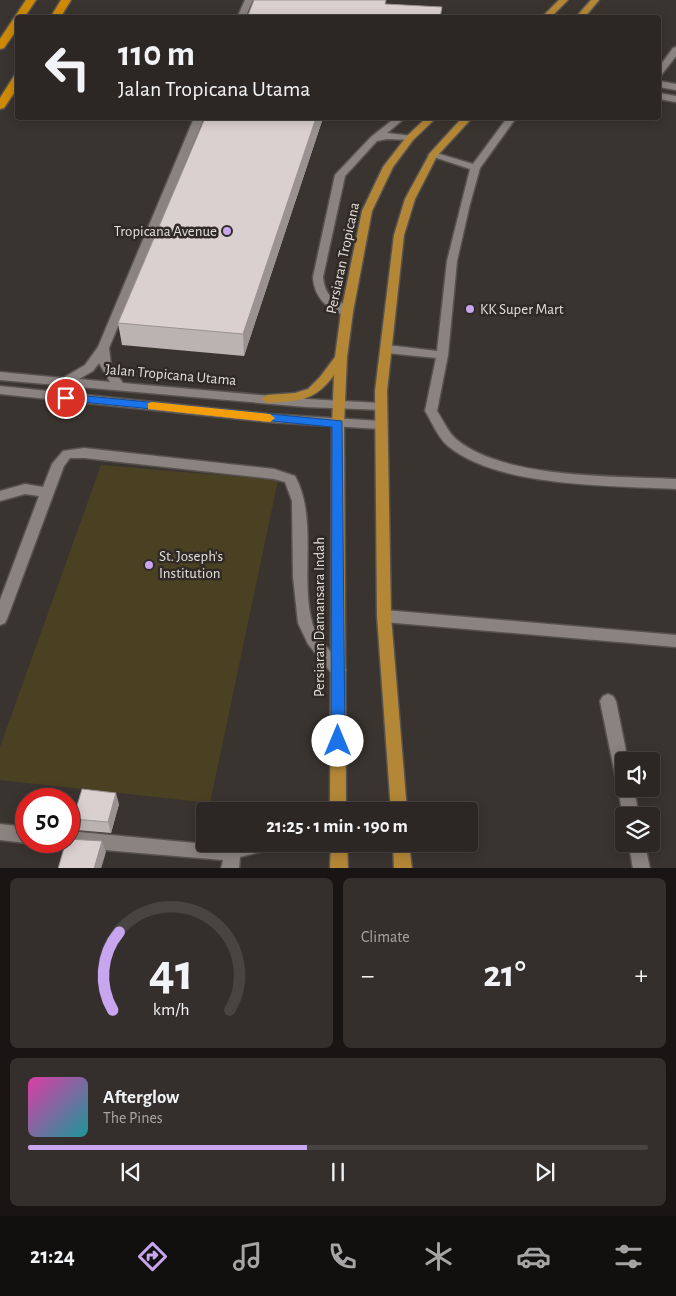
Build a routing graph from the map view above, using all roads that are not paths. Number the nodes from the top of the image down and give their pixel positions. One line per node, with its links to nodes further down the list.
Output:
1 (31, 0): 6 (highway)
2 (66, 0): 7 (highway)
3 (249, 0): 8 (street)
4 (564, 0): 9 (main road)
5 (595, 0): 10 (main road)
6 (21, 15)
7 (57, 15)
8 (242, 15)
9 (547, 15)
10 (581, 15)
11 (15, 24): 12 (highway)
12 (0, 46)
13 (676, 50): 14 (street)
14 (661, 69)
15 (15, 83): 20 (highway)
16 (661, 84): 17 (street)
17 (676, 87)
18 (661, 96): 19 (street)
19 (676, 99)
20 (0, 106)
21 (198, 120): 31 (street)
22 (398, 120): 27 (street)
23 (429, 120): 26 (main road, Persiaran Tropicana)
24 (466, 120): 28 (main road)
25 (510, 120): 29 (street)
26 (410, 138): 27 (street); 30 (main road, Persiaran Tropicana)
27 (374, 139): 30 (street)
28 (433, 156): 29 (street); 32 (main road)
29 (476, 168): 33 (street)
30 (347, 312): 34 (main road, Persiaran Tropicana)
31 (103, 348): 36 (street); 37 (street)
32 (387, 349): 33 (street); 42 (main road)
33 (442, 355): 45 (street)
34 (341, 357): 40 (main road); 41 (main road, Persiaran Tropicana)
35 (0, 376): 36 (street, Jalan Tropicana Utama)
36 (65, 381): 37 (street, Jalan Tropicana Utama); 39 (street)
37 (119, 386): 40 (street, Jalan Tropicana Utama)
38 (0, 390): 39 (street)
39 (50, 396): 43 (street)
40 (267, 400): 41 (street, Jalan Tropicana Utama)
41 (339, 405): 42 (street, Jalan Tropicana Utama); 43 (main road, Persiaran Tropicana)
42 (380, 407): 44 (main road)
43 (338, 424): 44 (street); 51 (main road, Persiaran Damansara Indah)
44 (380, 425): 48 (main road)
45 (676, 484)
46 (47, 493): 47 (street); 49 (street); 51 (street)
47 (0, 496)
48 (384, 616): 50 (street); 55 (main road)
49 (0, 619)
50 (676, 641)
51 (338, 670): 54 (main road, Persiaran Damansara Indah)
52 (608, 701): 53 (street)
53 (618, 752)
54 (338, 802)
55 (398, 802)
56 (0, 832): 57 (street)
57 (15, 834)
58 (80, 840): 59 (street)
59 (196, 851)
60 (232, 852): 64 (street)
61 (339, 852): 65 (main road)
62 (402, 852): 66 (main road)
63 (639, 852): 67 (street)
64 (230, 868)
65 (339, 868)
66 (403, 868)
67 (642, 868)

